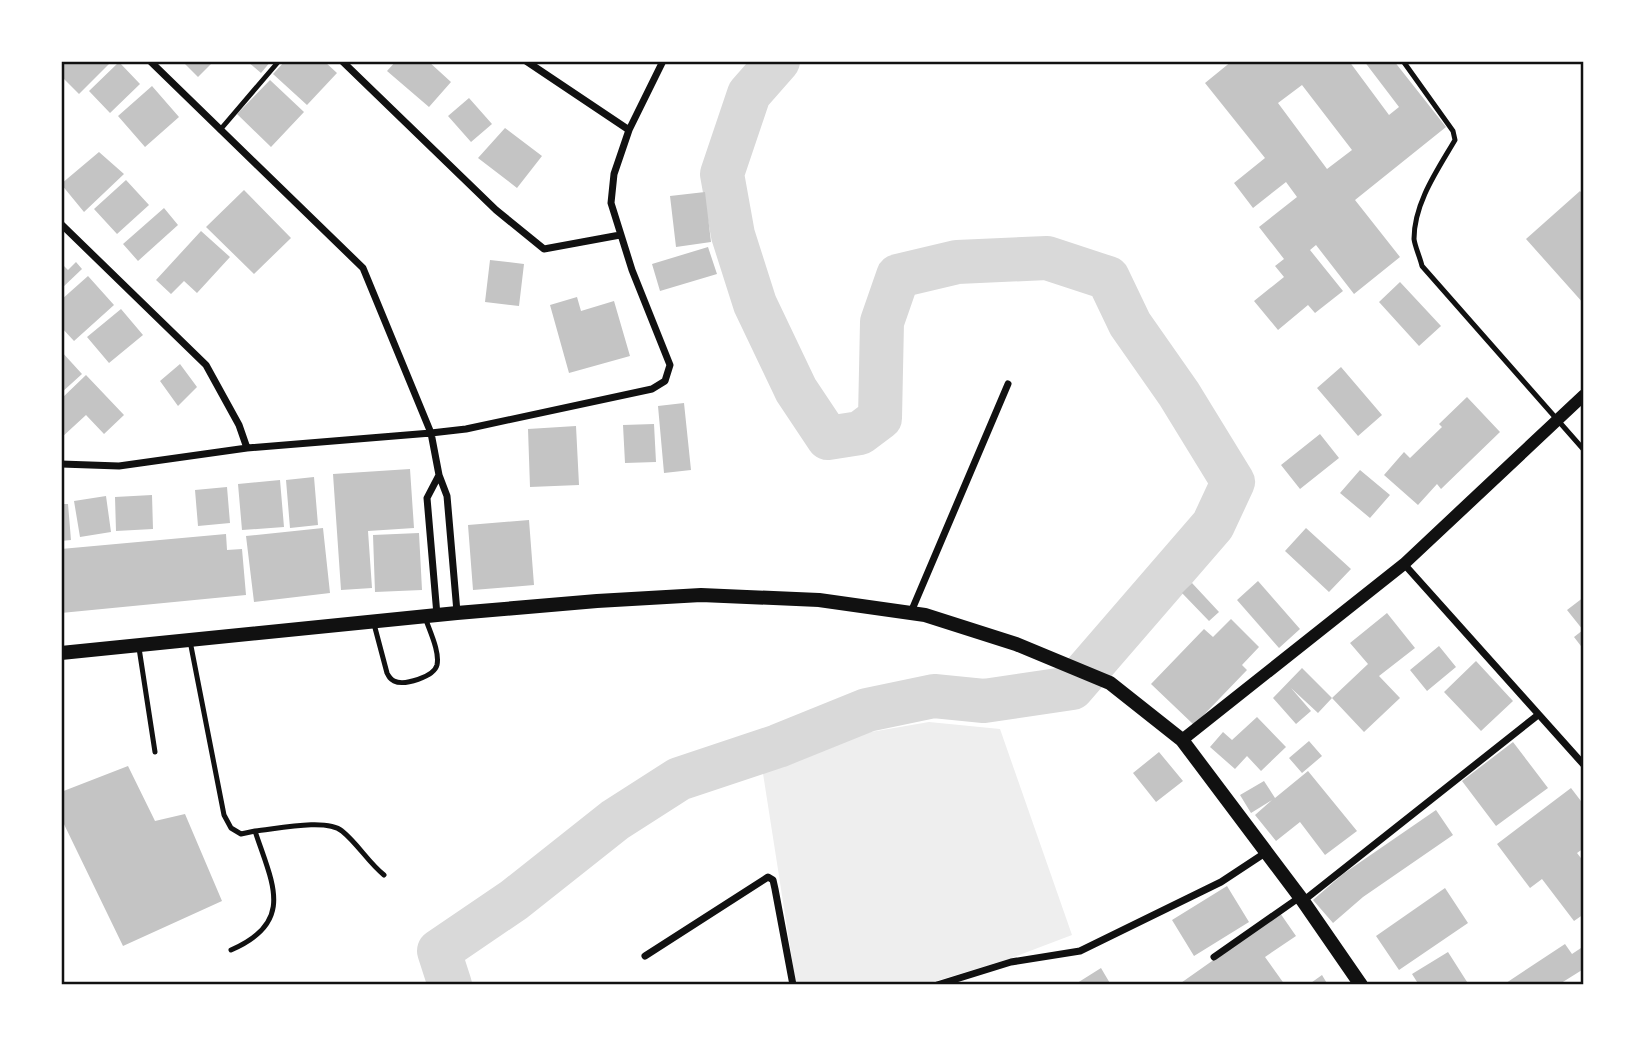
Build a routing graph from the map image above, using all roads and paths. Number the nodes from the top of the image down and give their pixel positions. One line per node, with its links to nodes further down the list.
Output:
1 (150, 61): 7 (street)
2 (279, 61): 7 (lane)
3 (342, 61): 10 (street)
4 (526, 61): 8 (street)
5 (663, 61): 8 (street)
6 (1403, 61): 13 (lane)
7 (220, 130): 14 (street)
8 (629, 130): 10 (street)
9 (61, 224): 15 (street)
10 (620, 235): 14 (street)
11 (1008, 384): 21 (street)
12 (1584, 395): 13 (street)
13 (1557, 420): 16 (lane); 19 (street)
14 (431, 433): 15 (street); 18 (street)
15 (247, 448): 17 (street)
16 (1584, 450)
17 (61, 464)
18 (439, 475): 20 (street); 22 (street)
19 (1404, 564): 27 (street); 28 (street)
20 (457, 613): 21 (main road); 22 (main road)
21 (911, 613): 28 (main road)
22 (431, 616): 23 (main road); 23 (lane)
23 (373, 621): 24 (main road)
24 (190, 640): 25 (main road); 31 (lane)
25 (139, 645): 26 (main road); 29 (lane)
26 (61, 653)
27 (1538, 715): 30 (street); 34 (street)
28 (1182, 740): 32 (main road)
29 (155, 752)
30 (1584, 765)
31 (255, 831): 33 (lane); 35 (lane)
32 (1265, 853): 34 (main road); 39 (street)
33 (384, 875)
34 (1301, 899): 37 (street); 40 (main road)
35 (231, 950)
36 (645, 956): 38 (street)
37 (1214, 957)
38 (793, 985)
39 (937, 985)
40 (1361, 985)

